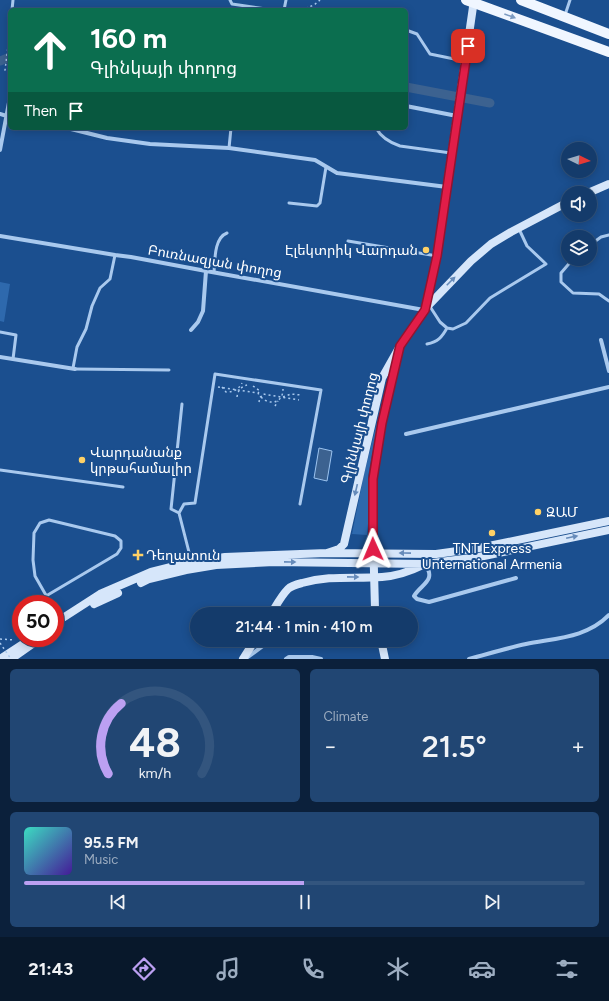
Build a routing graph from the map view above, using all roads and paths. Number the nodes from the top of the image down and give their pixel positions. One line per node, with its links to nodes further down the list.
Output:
1 (230, 0): 6 (lane)
2 (320, 0): 7 (path)
3 (521, 0): 8 (main road)
4 (570, 0): 8 (lane)
5 (471, 1): 12 (main road, one-way to 12); 13 (main road, Գլինկայի փողոց)
6 (259, 8)
7 (306, 8)
8 (564, 16): 10 (main road)
9 (408, 31): 13 (lane)
10 (609, 34)
11 (8, 47): 14 (path)
12 (609, 52)
13 (465, 61): 16 (main road, Գլինկայի փողոց)
14 (8, 74)
15 (408, 106): 16 (street)
16 (458, 113): 24 (main road, Գլինկայի փողոց)
17 (0, 114): 18 (street)
18 (8, 117): 23 (street)
19 (76, 130): 22 (street)
20 (232, 130): 22 (lane)
21 (377, 130): 24 (lane)
22 (229, 148): 25 (street)
23 (0, 150)
24 (452, 153): 27 (main road, Գլինկայի փողոց)
25 (326, 167): 27 (street); 29 (lane)
26 (609, 184): 28 (main road)
27 (447, 187): 38 (main road, Գլինկայի փողոց)
28 (597, 189)
29 (289, 202)
30 (561, 206): 31 (main road)
31 (518, 228): 43 (main road, one-way to 31); 44 (lane)
32 (227, 233): 41 (lane)
33 (609, 235): 36 (lane)
34 (0, 236): 37 (street, Բուռնազյան փողոց)
35 (348, 241): 38 (lane)
36 (597, 241)
37 (115, 255): 40 (street, Բուռնազյան փողոց); 52 (lane)
38 (437, 256): 43 (main road, Գլինկայի փողոց)
39 (567, 266): 42 (lane)
40 (206, 271): 41 (street, Բուռնազյան փողոց); 45 (street)
41 (214, 272): 43 (street, Բուռնազյան փողոց)
42 (609, 300)
43 (427, 308): 44 (lane); 49 (main road, Գլինկայի փողոց)
44 (447, 328): 48 (lane)
45 (192, 330)
46 (0, 332): 51 (lane)
47 (601, 340): 54 (street)
48 (427, 344)
49 (400, 346): 79 (main road, Գլինկայի փողոց, one-way to 79); 87 (main road, bridge)
50 (0, 357): 51 (street)
51 (13, 359): 52 (street)
52 (74, 369): 53 (lane)
53 (169, 370)
54 (609, 371)
55 (242, 383): 59 (path)
56 (261, 386): 60 (path)
57 (609, 387): 71 (street)
58 (283, 389): 65 (path)
59 (238, 390): 59 (path); 60 (path); 60 (path); 63 (path)
60 (259, 392): 61 (path); 64 (path)
61 (263, 394): 64 (path); 65 (path)
62 (301, 395): 65 (path)
63 (237, 397)
64 (260, 397): 67 (path); 68 (path)
65 (282, 397): 66 (path); 67 (path)
66 (299, 400)
67 (278, 401): 70 (path)
68 (259, 402)
69 (182, 404): 75 (lane)
70 (275, 406)
71 (406, 434)
72 (0, 470): 73 (lane)
73 (123, 487)
74 (300, 504): 75 (lane)
75 (179, 513): 80 (lane)
76 (609, 521): 78 (main road, one-way to 78)
77 (609, 530): 82 (main road, one-way to 77)
78 (345, 552): 79 (main road); 81 (main road)
79 (327, 553): 80 (main road)
80 (191, 562): 89 (main road)
81 (341, 562): 82 (main road); 83 (main road); 90 (main road, one-way to 81)
82 (425, 564): 83 (main road, one-way to 82); 84 (street)
83 (336, 577): 86 (main road)
84 (516, 578)
85 (46, 596): 85 (lane)
86 (276, 607)
87 (376, 607)
88 (609, 615): 105 (street)
89 (64, 617)
90 (64, 623)
91 (0, 639): 92 (path)
92 (12, 640)
93 (0, 643): 100 (path, bridge)
94 (18, 647): 99 (main road)
95 (28, 647): 100 (main road)
96 (251, 647): 101 (main road)
97 (261, 647): 101 (street)
98 (382, 647): 104 (main road)
99 (0, 659)
100 (11, 659)
101 (244, 659)
102 (286, 659): 103 (street)
103 (321, 659)
104 (385, 659)
105 (469, 659)

